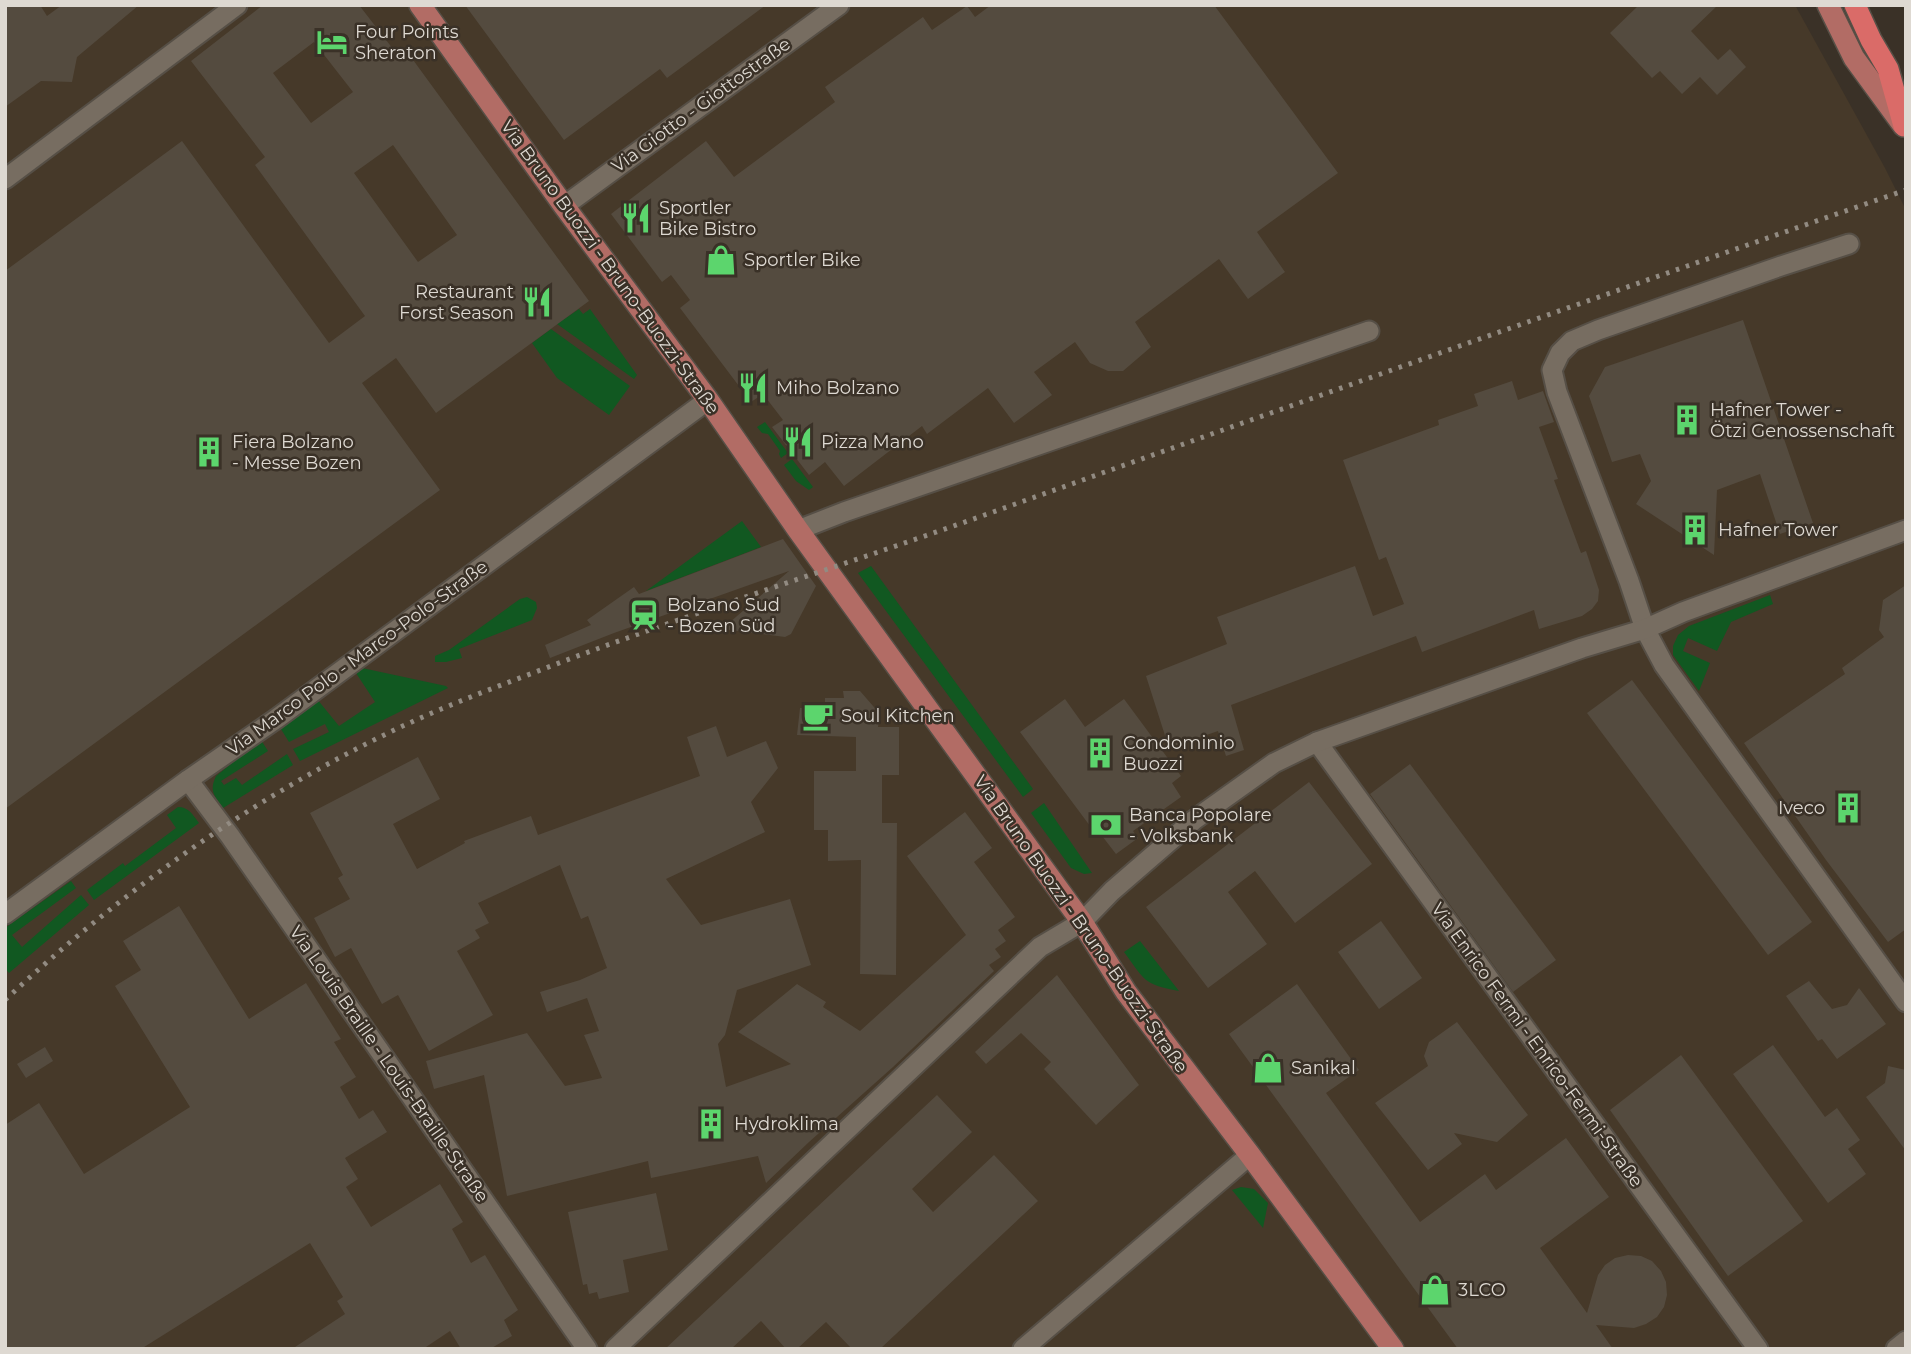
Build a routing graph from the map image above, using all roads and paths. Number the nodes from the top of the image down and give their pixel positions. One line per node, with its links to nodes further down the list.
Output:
1 (236, 5): 7 (street)
2 (420, 5): 8 (main road, Via Bruno Buozzi - Bruno-Buozzi-Straße)
3 (839, 5): 8 (street, Via Giotto - Giottostraße)
4 (1828, 5): 6 (main road)
5 (1855, 5): 6 (highway)
6 (1905, 128)
7 (5, 179)
8 (564, 205): 11 (main road, Via Bruno Buozzi - Bruno-Buozzi-Straße)
9 (1849, 244): 14 (street)
10 (1369, 331): 12 (street)
11 (708, 400): 12 (main road, Via Bruno Buozzi - Bruno-Buozzi-Straße); 16 (street, Via Marco Polo - Marco-Polo-Straße)
12 (798, 530): 18 (main road, Via Bruno Buozzi - Bruno-Buozzi-Straße)
13 (1906, 530): 14 (street)
14 (1646, 629): 15 (street); 19 (street)
15 (1317, 742): 18 (street); 26 (street, Via Enrico Fermi - Enrico-Fermi-Straße)
16 (188, 780): 17 (street, Via Marco Polo - Marco-Polo-Straße); 22 (street, Via Louis Braille - Louis-Braille-Straße)
17 (5, 914)
18 (1082, 922): 20 (main road, Via Bruno Buozzi - Bruno-Buozzi-Straße); 23 (street)
19 (1906, 1002)
20 (1250, 1155): 24 (street); 25 (main road, Via Bruno Buozzi - Bruno-Buozzi-Straße)
21 (1906, 1341): 27 (street)
22 (587, 1349)
23 (615, 1349)
24 (1023, 1349)
25 (1393, 1349)
26 (1758, 1349)
27 (1896, 1349)

